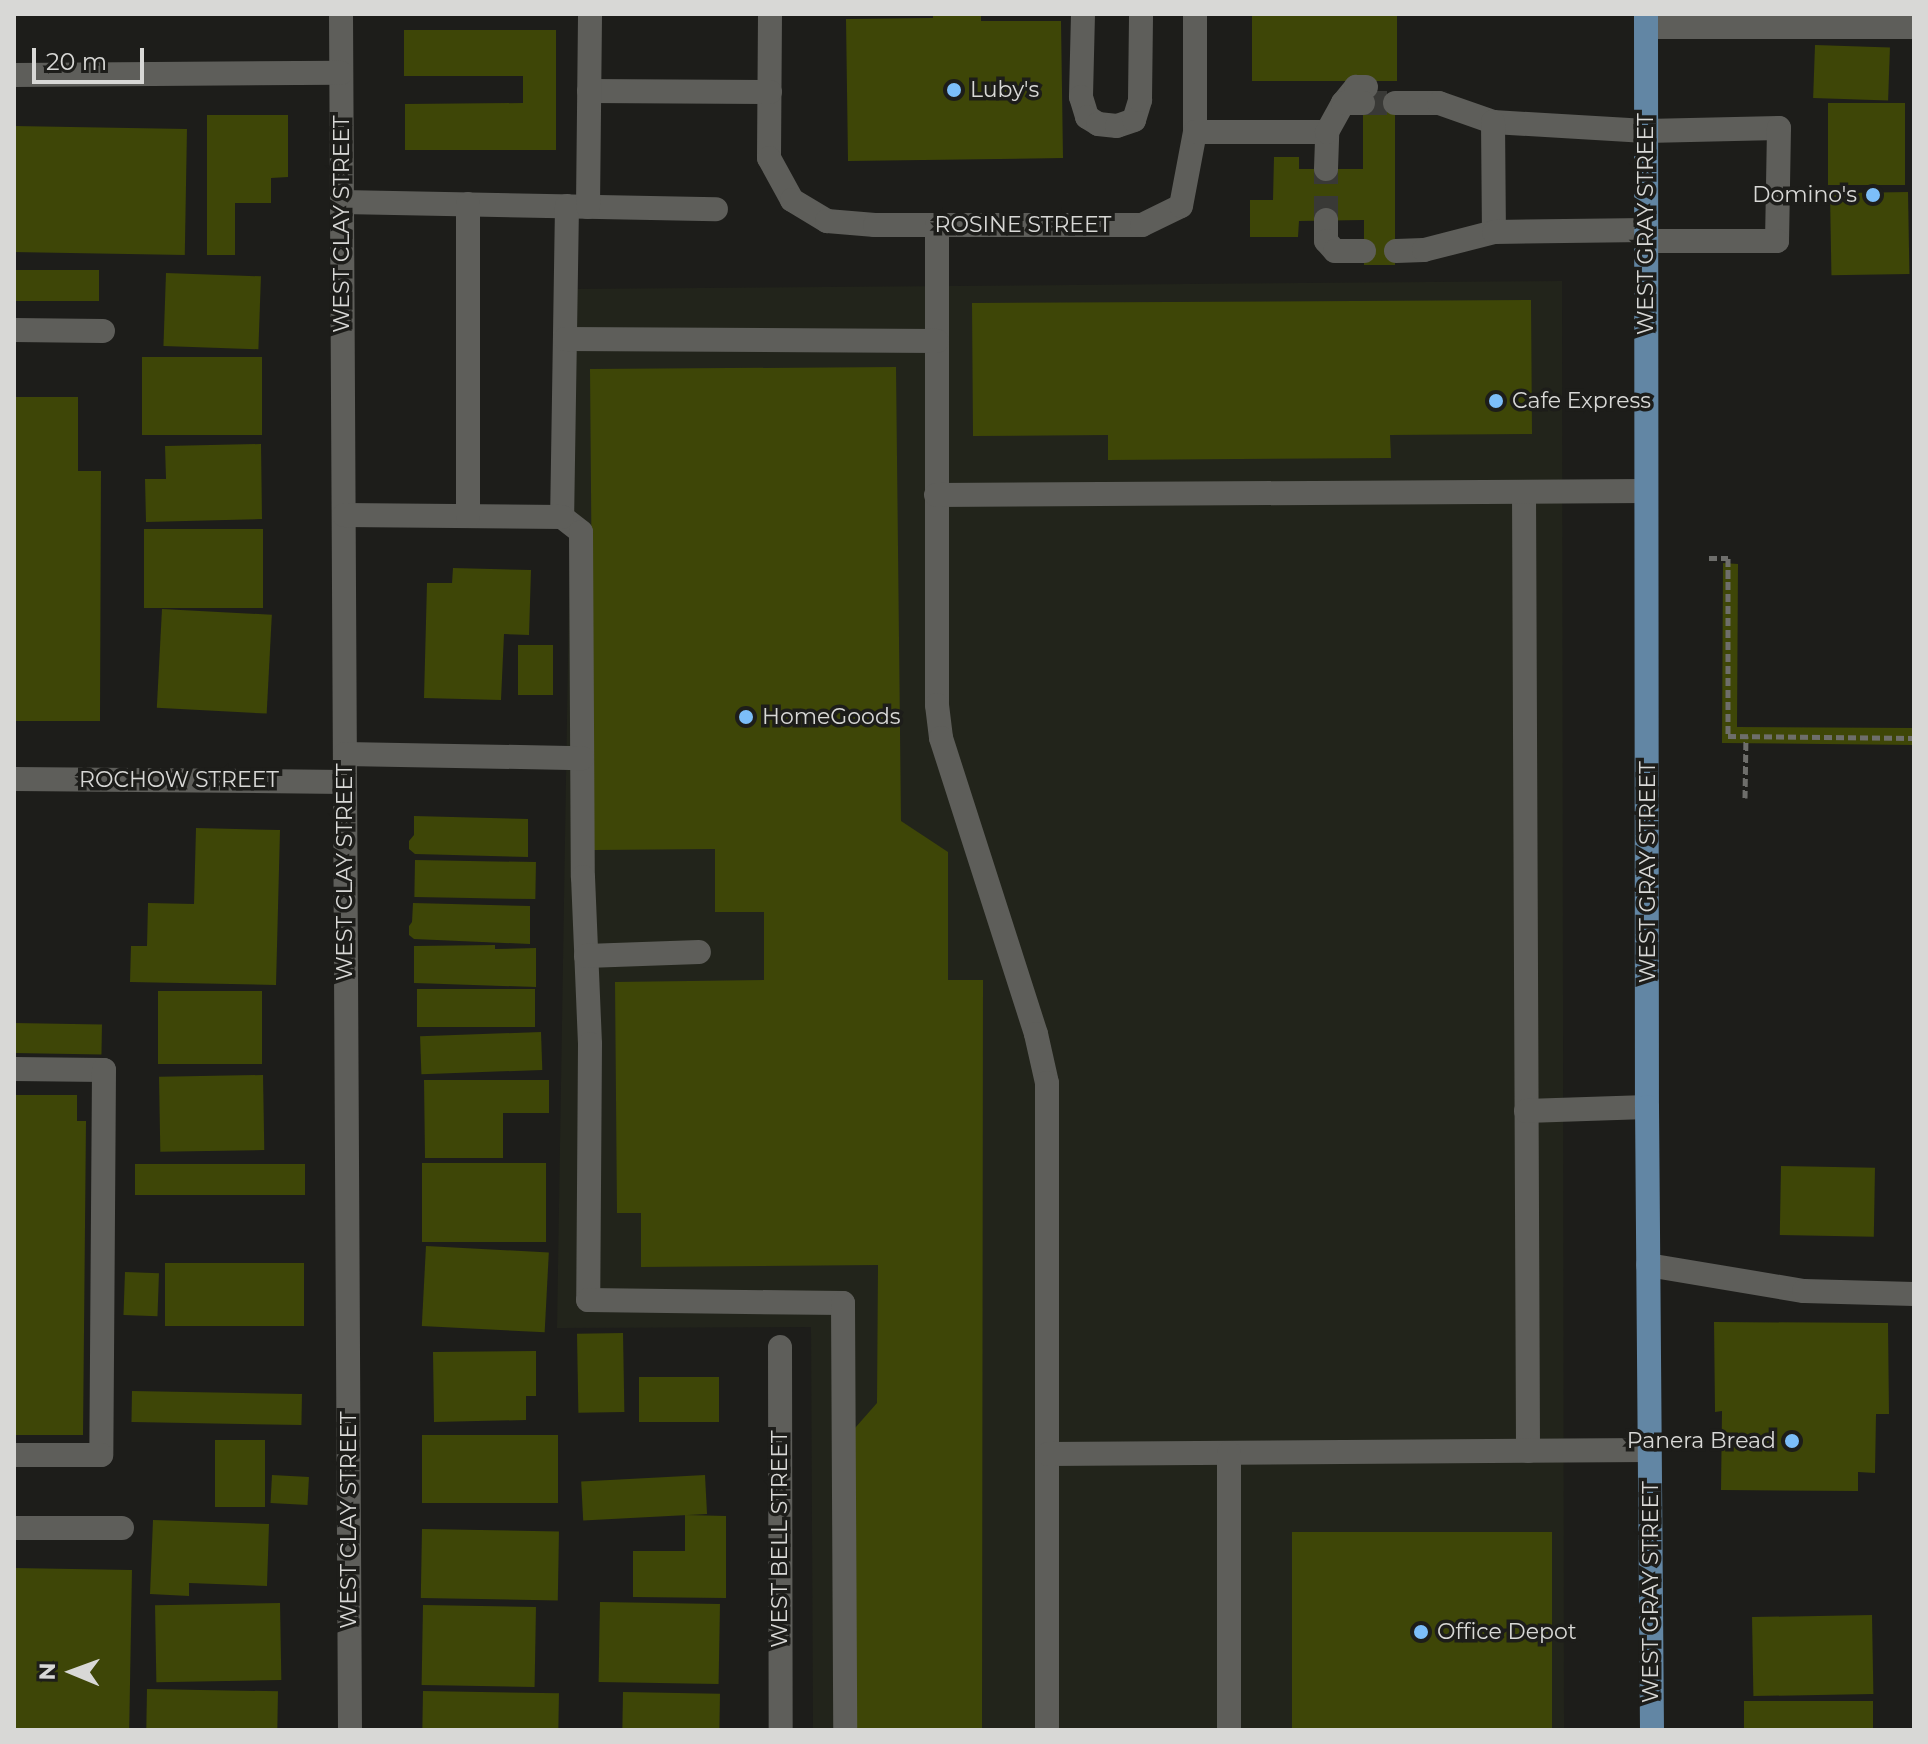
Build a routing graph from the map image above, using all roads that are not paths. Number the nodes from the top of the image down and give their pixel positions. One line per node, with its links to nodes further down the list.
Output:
1 (341, 14): 9 (street, WEST CLAY STREET)
2 (590, 14): 11 (street)
3 (770, 14): 12 (street)
4 (1083, 14): 5 (street)
5 (1141, 14)
6 (1195, 14): 17 (street)
7 (1646, 20): 8 (street); 16 (main road, WEST GRAY STREET)
8 (1914, 27)
9 (341, 73): 10 (street); 20 (street, WEST CLAY STREET)
10 (14, 75)
11 (589, 91): 12 (street); 22 (street)
12 (770, 92): 25 (street, ROSINE STREET)
13 (1395, 95): 15 (street)
14 (1357, 98): 18 (street)
15 (1493, 122): 16 (street); 26 (street)
16 (1646, 131): 27 (main road, WEST GRAY STREET); 27 (street)
17 (1195, 132): 18 (street); 25 (street, ROSINE STREET)
18 (1327, 132): 19 (street)
19 (1326, 169)
20 (342, 202): 21 (street); 37 (street, WEST CLAY STREET)
21 (468, 204): 22 (street); 38 (street)
22 (577, 206): 23 (street); 32 (street)
23 (716, 209)
24 (1326, 220): 28 (street)
25 (937, 225): 33 (street)
26 (1494, 232): 27 (street); 29 (street)
27 (1646, 236): 34 (main road, WEST GRAY STREET)
28 (1364, 251)
29 (1396, 251)
30 (14, 330): 31 (street)
31 (103, 331)
32 (565, 339): 33 (street); 39 (street)
33 (937, 341): 36 (street)
34 (1645, 491): 35 (street); 47 (main road, WEST GRAY STREET)
35 (1524, 492): 36 (street); 48 (street)
36 (936, 495): 55 (street)
37 (344, 515): 38 (street); 40 (street, WEST CLAY STREET)
38 (468, 516): 39 (street)
39 (562, 517): 41 (street)
40 (345, 754): 41 (street); 43 (street, WEST CLAY STREET)
41 (582, 758): 45 (street)
42 (14, 779): 43 (street, ROCHOW STREET)
43 (345, 782): 59 (street, WEST CLAY STREET)
44 (699, 952): 45 (street)
45 (586, 956): 61 (street)
46 (14, 1069): 56 (street)
47 (1647, 1107): 48 (street); 49 (main road, WEST GRAY STREET)
48 (1526, 1111): 53 (street)
49 (1648, 1265): 50 (street); 52 (main road, WEST GRAY STREET)
50 (1914, 1294)
51 (780, 1347): 60 (street, WEST BELL STREET)
52 (1649, 1450): 53 (street); 64 (main road, WEST GRAY STREET)
53 (1528, 1451): 54 (street)
54 (1229, 1453): 55 (street); 63 (street)
55 (1048, 1454): 62 (street)
56 (14, 1455)
57 (14, 1528): 58 (street)
58 (122, 1528)
59 (350, 1730)
60 (781, 1730)
61 (845, 1730)
62 (1047, 1730)
63 (1229, 1730)
64 (1652, 1730)

